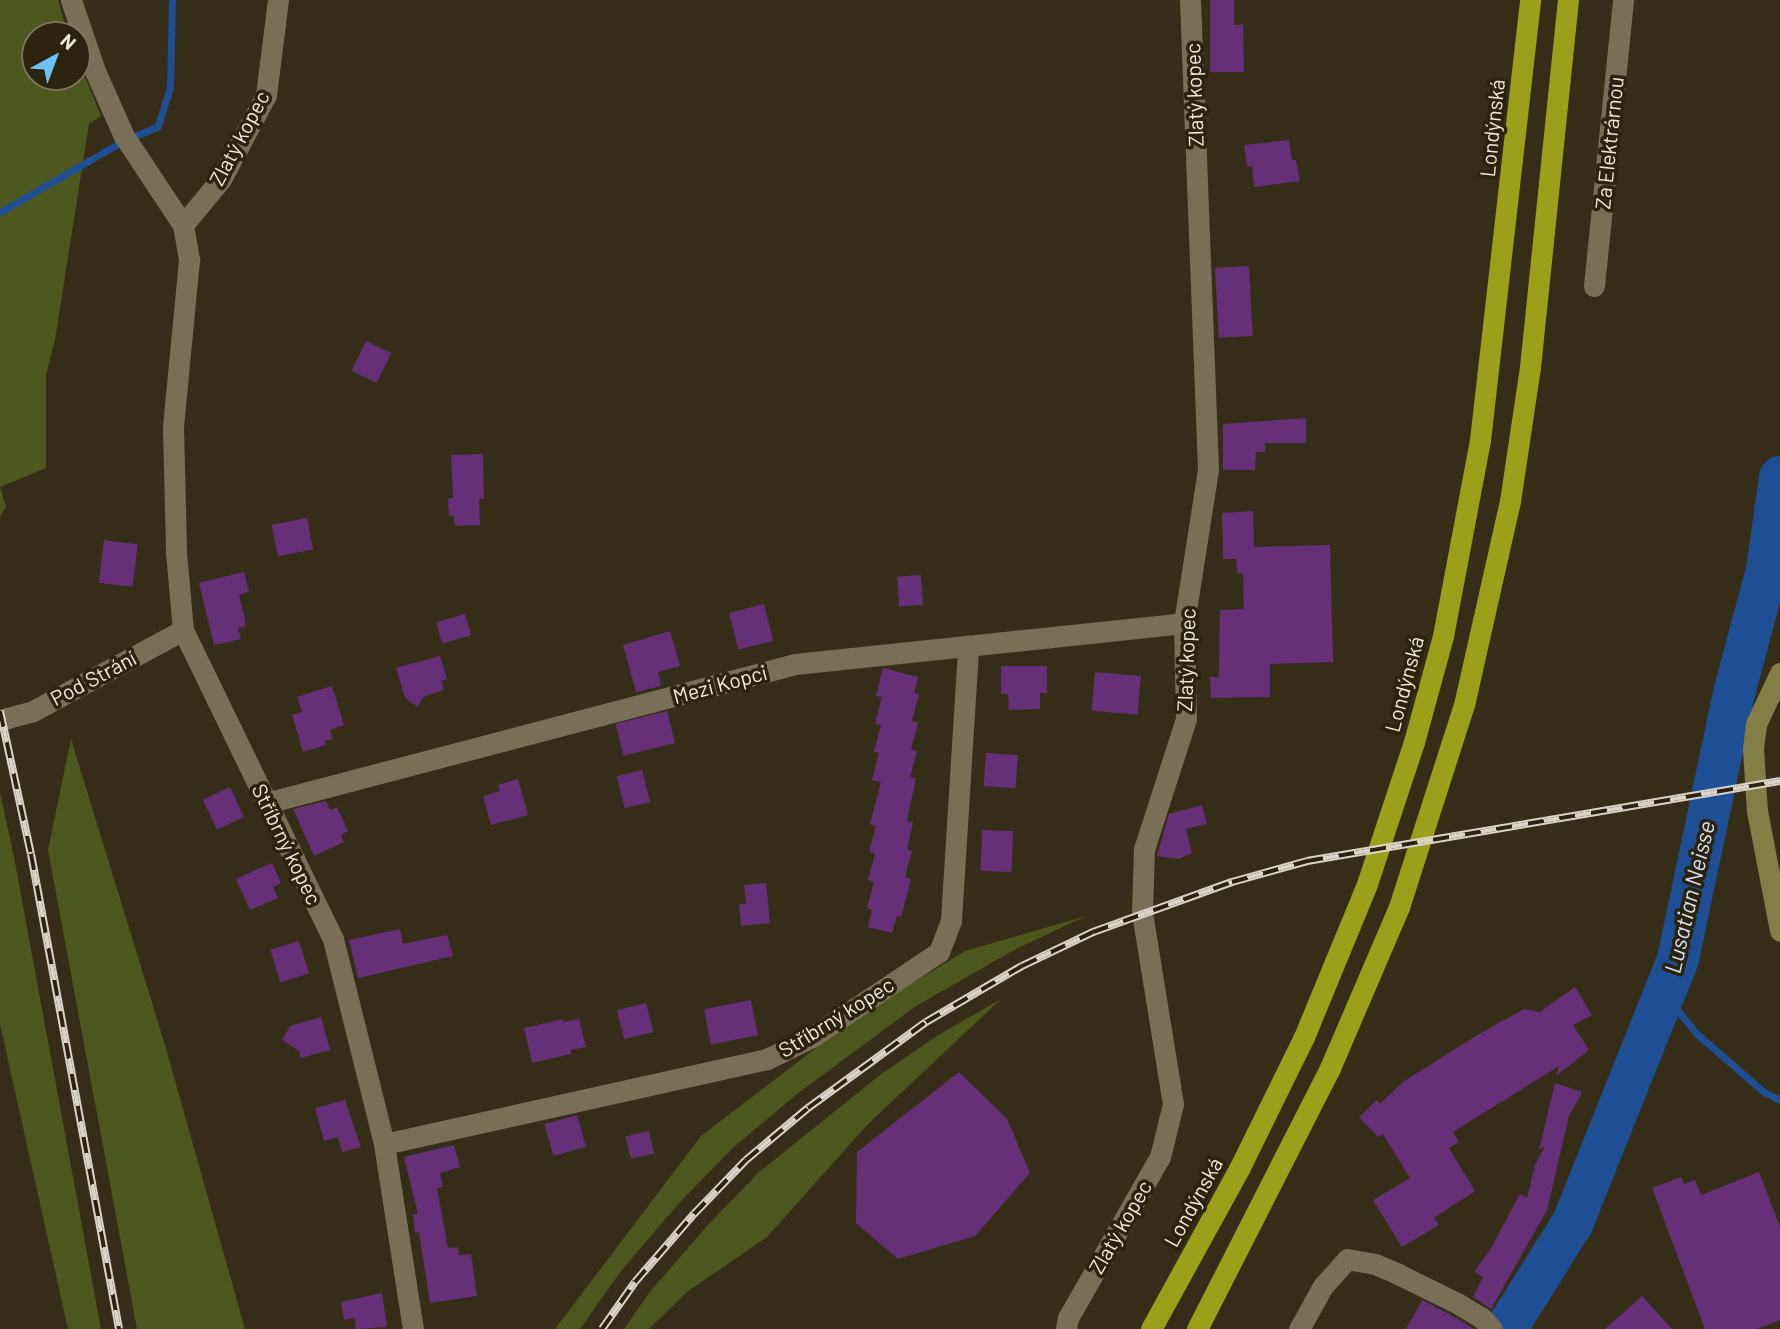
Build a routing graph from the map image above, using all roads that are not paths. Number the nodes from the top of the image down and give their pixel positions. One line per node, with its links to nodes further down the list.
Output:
1 (71, 0): 7 (street)
2 (278, 0): 7 (street, Zlatý kopec)
3 (1190, 0): 9 (street, Zlatý kopec)
4 (1530, 0): 20 (highway, Londýnská)
5 (1568, 0): 21 (highway)
6 (1623, 0): 8 (street, Za Elektrárnou)
7 (183, 225): 10 (street, Stříbrný kopec)
8 (1594, 286)
9 (1184, 623): 11 (street, Mezi Kopci); 19 (street, Zlatý kopec)
10 (183, 630): 13 (street, Pod Strání); 14 (street, Stříbrný kopec)
11 (968, 646): 14 (street, Mezi Kopci); 16 (street, Stříbrný kopec)
12 (1780, 673): 15 (street)
13 (0, 720)
14 (266, 803): 16 (street, Stříbrný kopec)
15 (1780, 931)
16 (384, 1144): 18 (street, Stříbrný kopec)
17 (1487, 1324): 22 (street)
18 (413, 1329)
19 (1066, 1329)
20 (1151, 1329)
21 (1197, 1329)
22 (1299, 1329)

